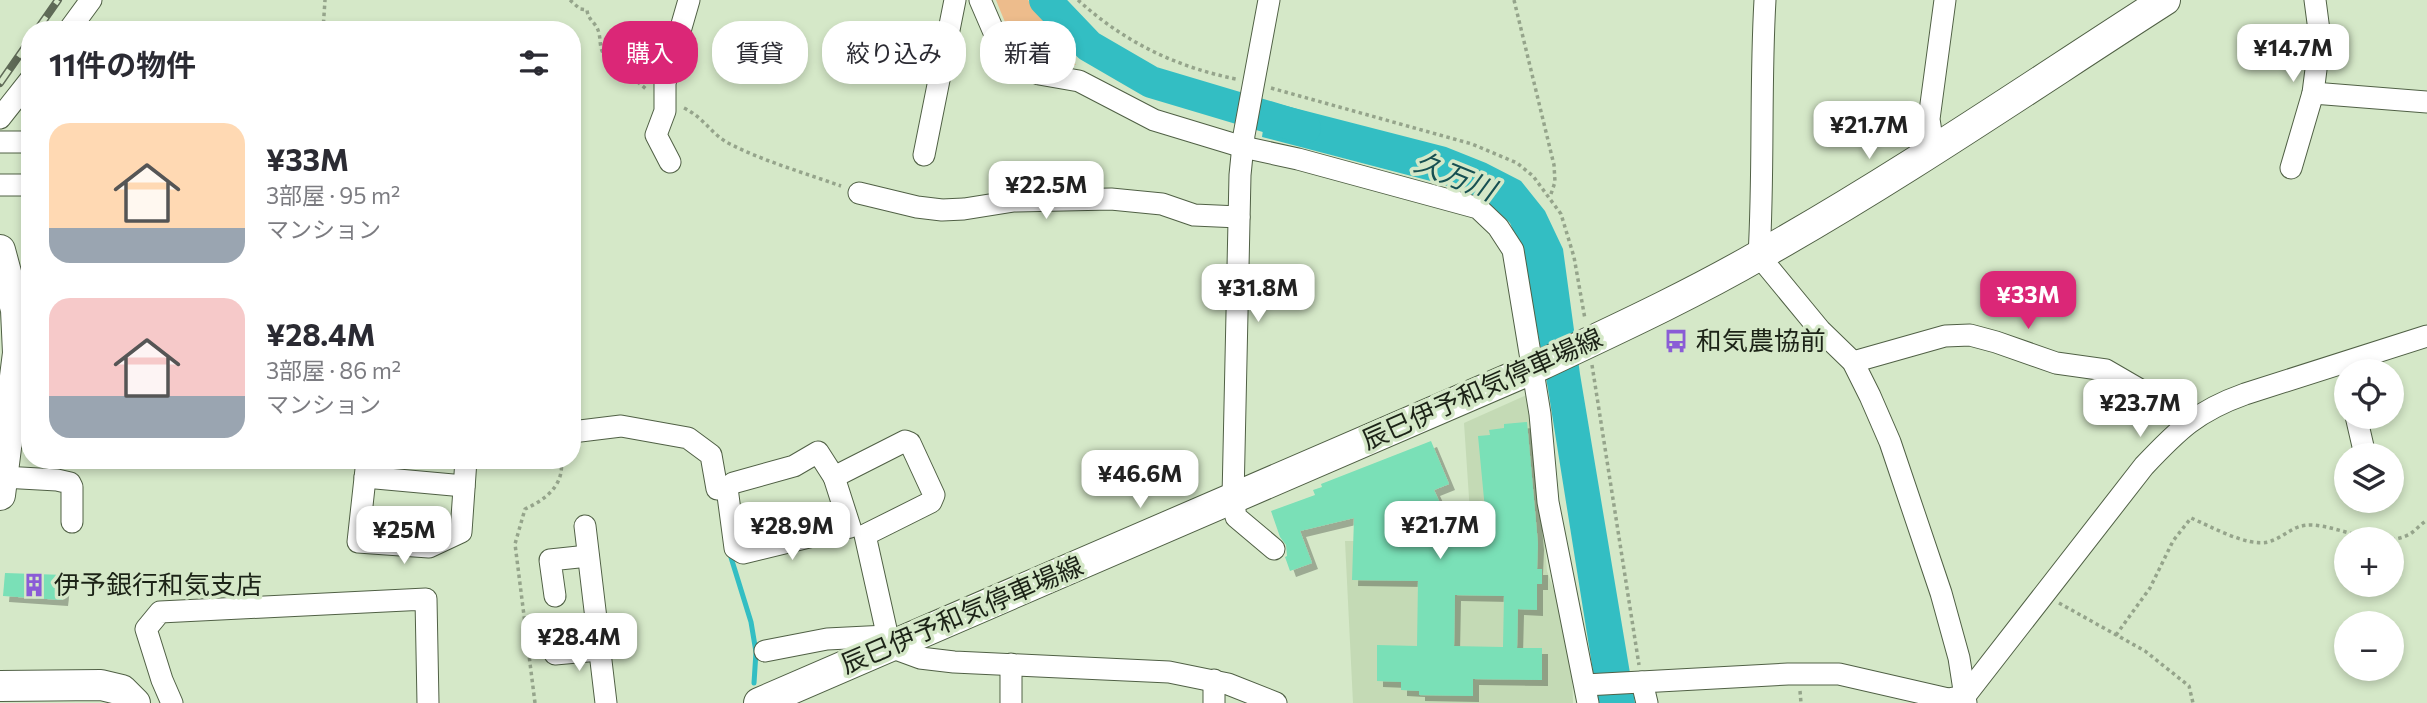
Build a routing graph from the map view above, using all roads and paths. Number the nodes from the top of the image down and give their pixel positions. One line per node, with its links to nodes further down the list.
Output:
1 (91, 0): 14 (street)
2 (325, 0): 15 (path)
3 (569, 0): 19 (path)
4 (689, 0): 19 (street)
5 (955, 0): 26 (street)
6 (980, 0): 22 (street)
7 (1078, 0): 16 (path)
8 (1269, 0): 16 (street)
9 (1514, 0): 32 (path)
10 (1765, 0): 35 (street)
11 (1945, 0): 25 (street)
12 (2165, 0): 25 (main road, 辰巳伊予和気停車場線)
13 (2315, 0): 18 (street)
14 (76, 21)
15 (324, 21)
16 (1255, 86): 22 (street); 32 (path)
17 (21, 91): 21 (street)
18 (2313, 93): 20 (street); 28 (street)
19 (665, 100): 27 (street); 31 (path)
20 (2427, 102)
21 (0, 118)
22 (1244, 141): 33 (street); 41 (street)
23 (0, 142): 24 (street)
24 (21, 142)
25 (1940, 146): 35 (main road, 辰巳伊予和気停車場線)
26 (924, 155)
27 (670, 162)
28 (2291, 168)
29 (0, 185): 30 (street)
30 (21, 185)
31 (859, 193): 33 (street)
32 (1550, 197): 37 (path)
33 (1239, 217): 52 (street)
34 (0, 250): 38 (main road)
35 (1759, 256): 37 (main road, 辰巳伊予和気停車場線); 40 (street)
36 (2427, 336): 39 (street)
37 (1586, 344): 41 (main road, 辰巳伊予和気停車場線); 70 (path)
38 (16, 353): 49 (main road)
39 (2370, 359)
40 (1853, 362): 43 (street); 73 (street)
41 (1537, 367): 52 (main road, 辰巳伊予和気停車場線); 71 (street)
42 (2334, 372): 43 (street)
43 (2196, 416): 59 (street)
44 (581, 431): 51 (street)
45 (366, 469): 50 (street); 50 (street)
46 (465, 469): 50 (street)
47 (560, 469): 76 (path)
48 (834, 477): 51 (street); 56 (street); 56 (street)
49 (1, 486): 54 (street)
50 (464, 486)
51 (727, 488): 56 (street)
52 (1233, 498): 57 (street); 62 (main road, 辰巳伊予和気停車場線)
53 (2427, 520): 61 (path)
54 (72, 522)
55 (585, 526): 58 (street)
56 (857, 531): 62 (street)
57 (1274, 549)
58 (588, 556): 60 (street); 63 (street)
59 (2044, 594): 61 (path); 73 (street)
60 (555, 596)
61 (2116, 635): 82 (path)
62 (889, 642): 64 (street); 66 (street); 78 (main road, 辰巳伊予和気停車場線)
63 (599, 650): 65 (street); 77 (street)
64 (765, 651)
65 (555, 654)
66 (1011, 664): 68 (street); 79 (street)
67 (162, 680): 72 (street); 74 (street); 75 (street)
68 (1214, 680): 80 (street); 81 (street)
69 (0, 686): 72 (main road)
70 (1642, 689): 71 (street); 73 (street)
71 (1589, 691)
72 (133, 700)
73 (1966, 700)
74 (172, 703)
75 (428, 703)
76 (535, 703)
77 (606, 703)
78 (759, 703)
79 (1011, 703)
80 (1214, 703)
81 (1276, 703)
82 (2193, 703)

